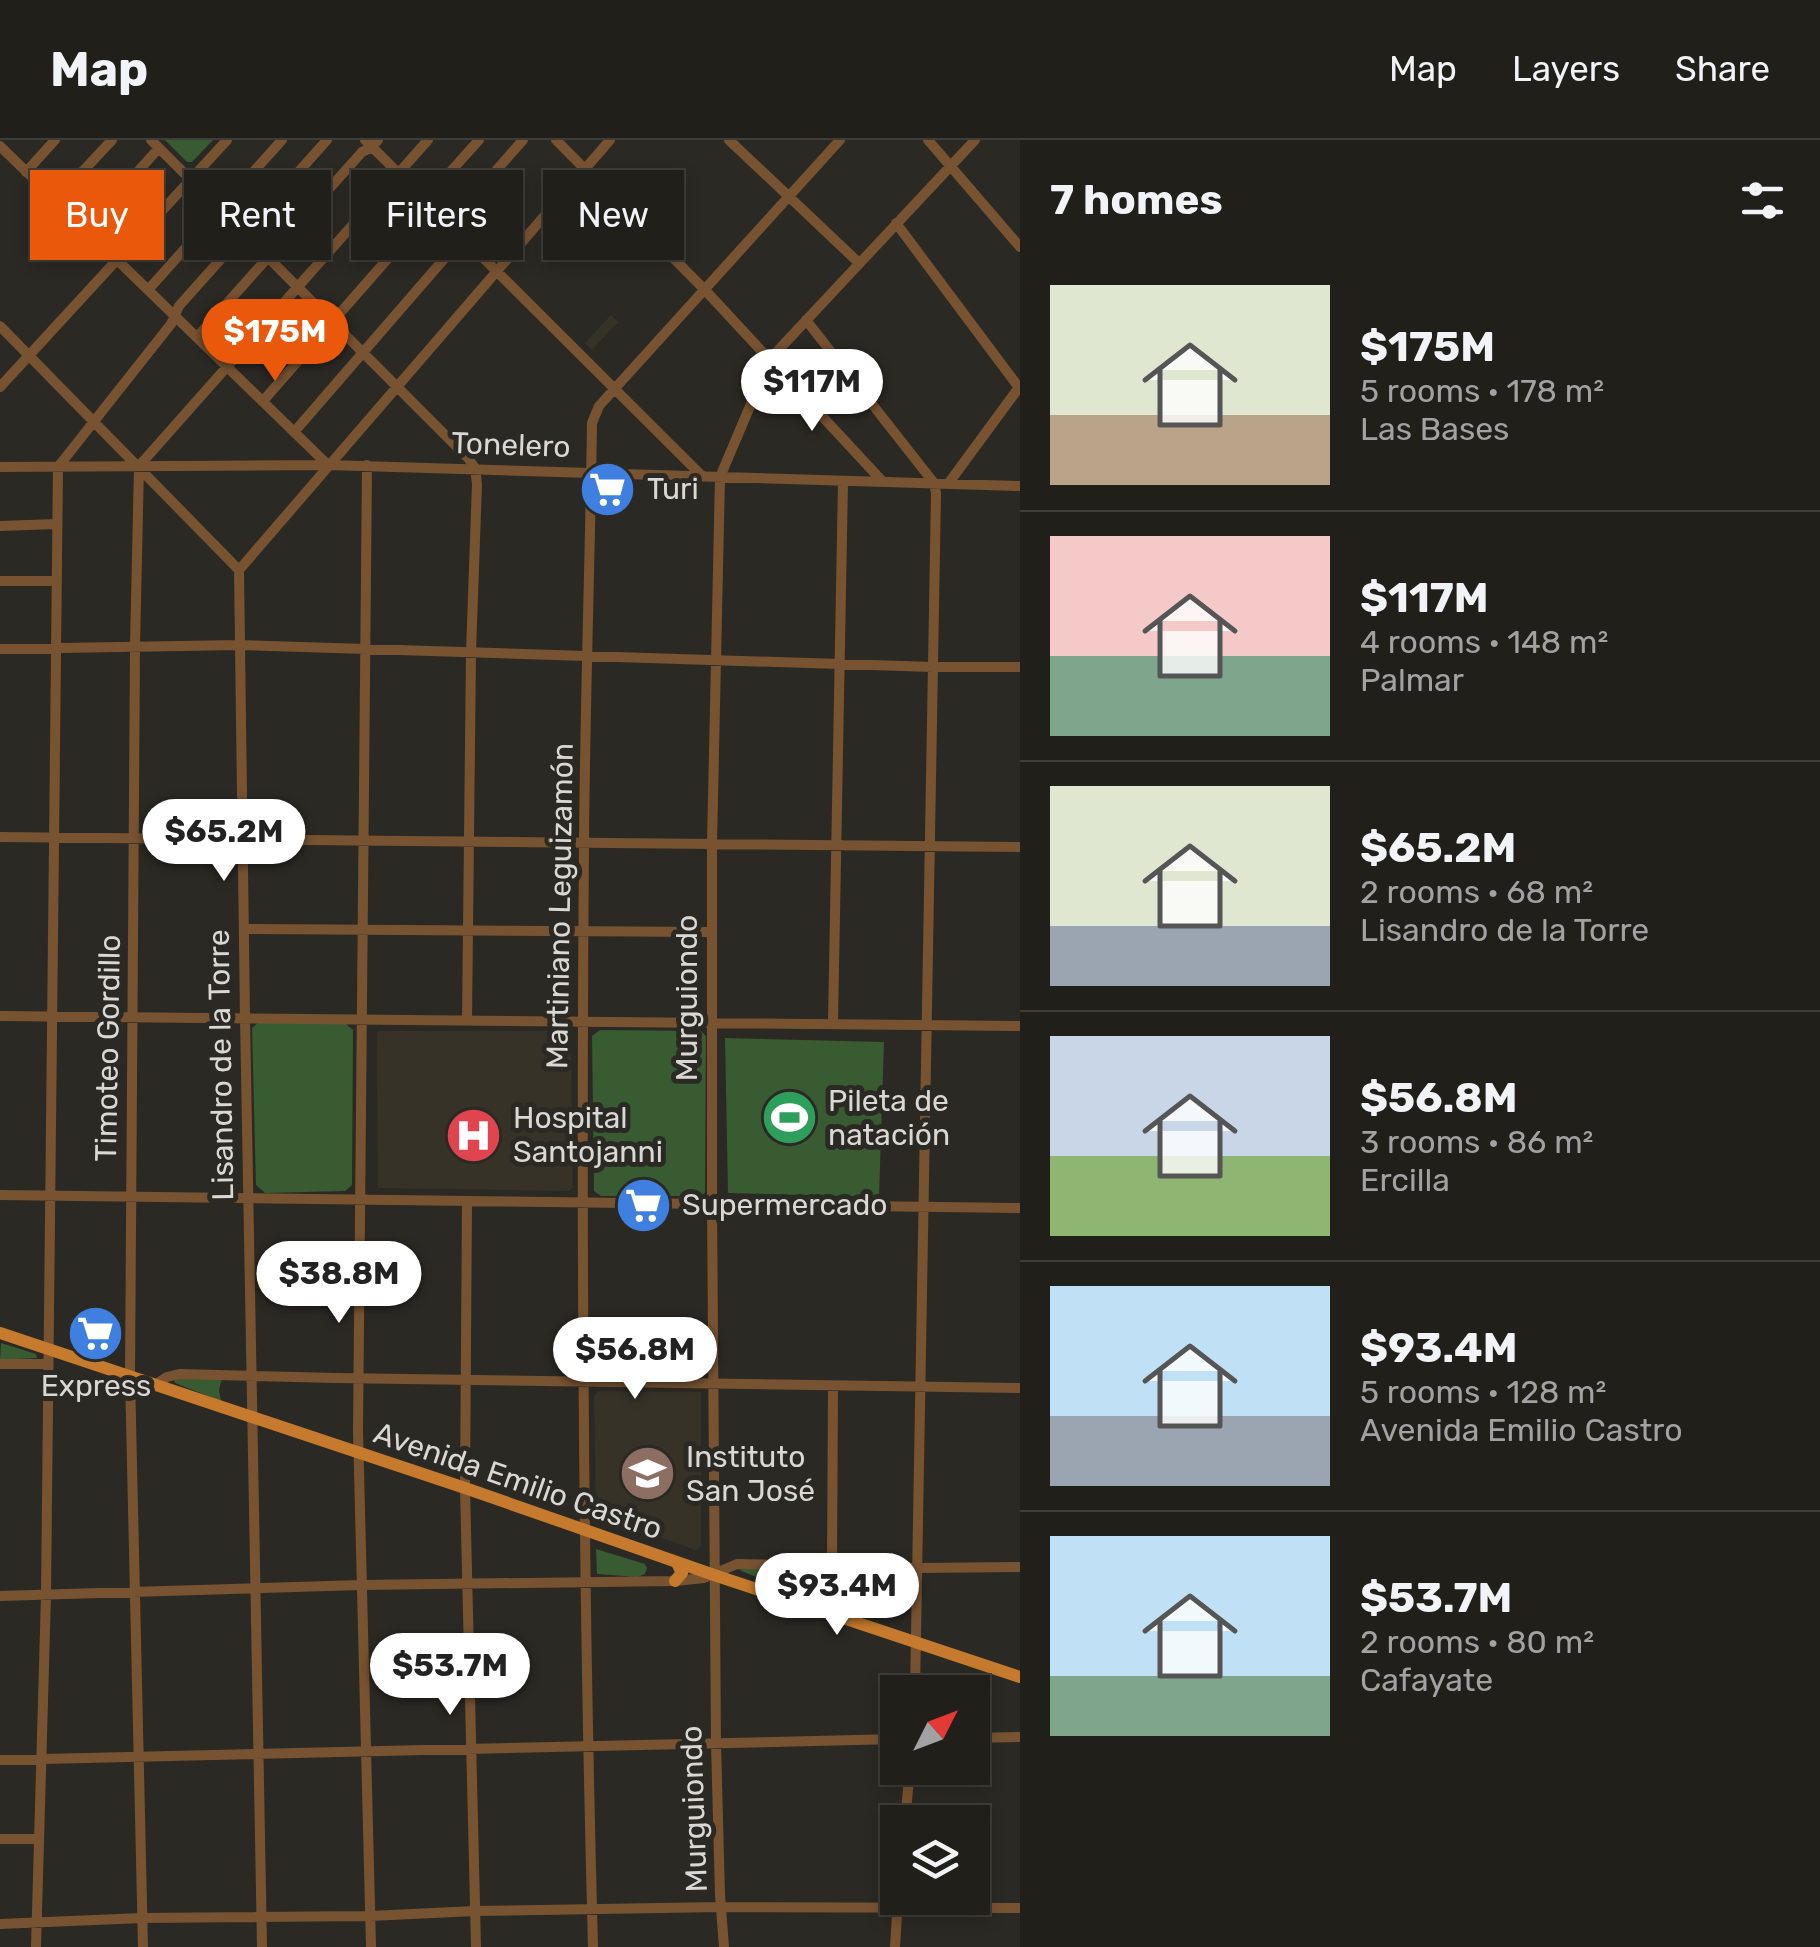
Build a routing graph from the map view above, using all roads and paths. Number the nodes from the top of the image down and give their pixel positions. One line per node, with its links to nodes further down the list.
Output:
1 (56, 140): 29 (street)
2 (112, 140): 20 (street)
3 (227, 140): 22 (street)
4 (282, 140): 23 (street)
5 (327, 140): 24 (street)
6 (428, 140): 26 (street)
7 (479, 140): 27 (street)
8 (524, 140): 28 (street)
9 (556, 140): 19 (street)
10 (610, 140): 19 (street)
11 (728, 140): 34 (street)
12 (840, 140): 34 (street, Martiniano Leguizamón)
13 (928, 140): 18 (street)
14 (975, 140): 18 (street, Murguiondo)
15 (371, 142): 25 (street); 32 (street)
16 (155, 144): 21 (street); 30 (street)
17 (0, 146): 29 (street)
18 (950, 166): 36 (street, Murguiondo); 38 (street)
19 (584, 169): 48 (street); 51 (street)
20 (84, 170)
21 (134, 170)
22 (200, 170)
23 (255, 170)
24 (300, 170)
25 (396, 170)
26 (402, 170)
27 (456, 170)
28 (497, 170)
29 (26, 172): 31 (street)
30 (184, 173)
31 (30, 176)
32 (331, 186)
33 (184, 188): 35 (street)
34 (789, 197): 47 (street); 51 (street, Martiniano Leguizamón)
35 (164, 209)
36 (896, 223): 47 (street, Murguiondo); 62 (street)
37 (351, 227): 49 (street)
38 (1020, 247)
39 (184, 250): 50 (street)
40 (117, 260): 50 (street); 58 (street)
41 (220, 260): 52 (street)
42 (264, 260): 56 (street)
43 (272, 260): 49 (street)
44 (383, 260): 54 (street)
45 (444, 260): 57 (street)
46 (486, 260): 48 (street)
47 (858, 263): 53 (street, Murguiondo)
48 (496, 270): 61 (street); 64 (street)
49 (298, 286): 54 (street); 60 (street)
50 (148, 290): 52 (street)
51 (705, 290): 59 (street); 64 (street, Martiniano Leguizamón)
52 (175, 315): 56 (street); 66 (street)
53 (806, 320): 59 (street, Murguiondo); 79 (street)
54 (333, 321): 57 (street); 65 (street)
55 (0, 326): 58 (street)
56 (197, 336): 60 (street)
57 (363, 352): 61 (street); 67 (street)
58 (29, 356): 63 (street); 66 (street)
59 (770, 359): 76 (street, Murguiondo); 78 (street)
60 (228, 366): 65 (street); 69 (street)
61 (397, 386): 68 (street); 73 (street)
62 (1020, 387): 80 (street)
63 (0, 388)
64 (616, 388): 74 (street, Martiniano Leguizamón); 75 (street)
65 (263, 401): 67 (street)
66 (93, 420): 69 (street); 72 (street)
67 (295, 431): 68 (street)
68 (328, 465): 69 (street, Tonelero); 70 (street, Tonelero); 84 (street)
69 (139, 466): 72 (street, Tonelero); 84 (street); 89 (street, Timoteo Gordillo)
70 (367, 466): 73 (street, Tonelero); 91 (street)
71 (0, 468): 72 (street, Tonelero)
72 (58, 468): 82 (street)
73 (475, 468): 74 (street, Tonelero); 92 (street)
74 (591, 473): 75 (street, Tonelero); 93 (street, Martiniano Leguizamón)
75 (702, 477): 76 (street, Tonelero)
76 (720, 477): 77 (street, Tonelero); 94 (street, Murguiondo)
77 (843, 481): 78 (street, Tonelero); 95 (street)
78 (883, 482): 79 (street, Tonelero)
79 (934, 483): 80 (street, Tonelero); 96 (street)
80 (948, 484): 81 (street, Tonelero)
81 (1020, 486)
82 (56, 524): 83 (street); 86 (street)
83 (0, 526)
84 (239, 570): 87 (street, Lisandro de la Torre)
85 (0, 581): 86 (street)
86 (55, 581): 88 (street)
87 (239, 645): 89 (street); 91 (street); 101 (street, Lisandro de la Torre)
88 (55, 647): 89 (street); 90 (street); 99 (street)
89 (135, 647): 100 (street, Timoteo Gordillo)
90 (0, 649)
91 (364, 649): 92 (street); 102 (street)
92 (471, 652): 93 (street); 103 (street)
93 (588, 655): 94 (street); 104 (street, Martiniano Leguizamón)
94 (716, 660): 95 (street); 105 (street, Murguiondo)
95 (839, 664): 96 (street); 106 (street)
96 (933, 667): 97 (street); 107 (street)
97 (1020, 667)
98 (0, 837): 99 (street)
99 (53, 838): 100 (street); 115 (street)
100 (135, 838): 101 (street); 116 (street, Timoteo Gordillo)
101 (243, 840): 102 (street); 109 (street, Lisandro de la Torre)
102 (362, 840): 103 (street); 111 (street)
103 (468, 842): 104 (street); 110 (street)
104 (584, 842): 105 (street); 112 (street, Martiniano Leguizamón)
105 (712, 844): 106 (street); 113 (street, Murguiondo)
106 (835, 845): 107 (street); 122 (street)
107 (930, 846): 108 (street); 123 (street)
108 (1020, 847)
109 (244, 929): 111 (street); 117 (street, Lisandro de la Torre)
110 (467, 929): 111 (street); 112 (street); 119 (street)
111 (362, 930): 118 (street)
112 (584, 930): 113 (street); 120 (street, Martiniano Leguizamón)
113 (712, 932): 121 (street, Murguiondo)
114 (0, 1016): 115 (street)
115 (52, 1016): 116 (street); 126 (street)
116 (133, 1017): 117 (street); 127 (street, Timoteo Gordillo)
117 (244, 1017): 118 (street); 128 (street, Lisandro de la Torre)
118 (360, 1019): 119 (street); 129 (street)
119 (467, 1021): 120 (street)
120 (584, 1021): 121 (street); 131 (street, Martiniano Leguizamón)
121 (712, 1022): 122 (street); 132 (street, Murguiondo)
122 (833, 1023): 123 (street)
123 (926, 1024): 124 (street); 133 (street)
124 (1020, 1026)
125 (0, 1195): 126 (street)
126 (50, 1196): 127 (street); 136 (street)
127 (132, 1197): 128 (street); 138 (street, Timoteo Gordillo)
128 (248, 1198): 129 (street); 139 (street, Lisandro de la Torre)
129 (359, 1199): 130 (street); 140 (street)
130 (467, 1201): 131 (street); 141 (street)
131 (583, 1202): 132 (street); 142 (street, Martiniano Leguizamón)
132 (712, 1203): 133 (street); 144 (street, Murguiondo)
133 (924, 1207): 134 (street); 146 (street)
134 (1020, 1208)
135 (0, 1333): 136 (main road, Avenida Emilio Castro)
136 (47, 1356): 137 (street); 138 (main road, Avenida Emilio Castro); 163 (street)
137 (0, 1364)
138 (130, 1376): 143 (main road, Avenida Emilio Castro); 162 (street, Timoteo Gordillo)
139 (251, 1376): 140 (street); 143 (street); 148 (street, Lisandro de la Torre)
140 (359, 1378): 141 (street); 149 (street)
141 (466, 1379): 142 (street); 150 (street)
142 (583, 1381): 144 (street); 151 (street, Martiniano Leguizamón)
143 (155, 1384): 148 (main road, Avenida Emilio Castro)
144 (712, 1384): 145 (street); 156 (street, Murguiondo)
145 (833, 1387): 146 (street); 153 (street)
146 (922, 1388): 147 (street); 154 (street)
147 (1020, 1388)
148 (252, 1418): 149 (main road, Avenida Emilio Castro); 161 (street, Lisandro de la Torre)
149 (359, 1453): 150 (main road, Avenida Emilio Castro); 160 (street)
150 (465, 1488): 151 (main road, Avenida Emilio Castro); 158 (street)
151 (583, 1530): 152 (main road, Avenida Emilio Castro); 159 (street, Martiniano Leguizamón)
152 (677, 1562): 156 (main road, Avenida Emilio Castro); 157 (main road)
153 (832, 1566): 154 (street); 156 (street)
154 (918, 1568): 155 (street); 165 (street)
155 (1020, 1568)
156 (714, 1575): 157 (street); 165 (main road, Avenida Emilio Castro); 171 (street, Murguiondo)
157 (675, 1581): 159 (street)
158 (467, 1583): 159 (street); 160 (street); 173 (street)
159 (585, 1583): 172 (street, Martiniano Leguizamón)
160 (361, 1585): 161 (street); 174 (street)
161 (254, 1589): 162 (street); 175 (street, Lisandro de la Torre)
162 (134, 1592): 163 (street); 177 (street, Timoteo Gordillo)
163 (46, 1595): 164 (street); 176 (street)
164 (0, 1596)
165 (917, 1642): 166 (street); 167 (main road, Avenida Emilio Castro)
166 (916, 1675)
167 (1020, 1676)
168 (1020, 1737): 169 (street)
169 (990, 1738)
170 (880, 1739): 171 (street)
171 (716, 1744): 172 (street); 182 (street, Murguiondo)
172 (590, 1748): 173 (street); 185 (street, Martiniano Leguizamón)
173 (470, 1750): 174 (street); 186 (street)
174 (368, 1751): 175 (street); 189 (street)
175 (258, 1753): 177 (street); 188 (street, Lisandro de la Torre)
176 (40, 1758): 177 (street); 178 (street); 180 (street)
177 (137, 1758): 190 (street, Timoteo Gordillo)
178 (0, 1760)
179 (0, 1839): 180 (street)
180 (39, 1839): 192 (street)
181 (880, 1902): 182 (street)
182 (721, 1907): 185 (street); 199 (street, Murguiondo)
183 (990, 1907): 184 (street)
184 (1020, 1908)
185 (592, 1909): 186 (street); 198 (street, Martiniano Leguizamón)
186 (475, 1910): 189 (street); 197 (street)
187 (896, 1915): 200 (street)
188 (262, 1916): 189 (street); 190 (street); 195 (street, Lisandro de la Torre)
189 (370, 1916): 196 (street)
190 (142, 1918): 192 (street); 194 (street, Timoteo Gordillo)
191 (0, 1924): 192 (street)
192 (37, 1924): 193 (street)
193 (36, 1947)
194 (143, 1947)
195 (262, 1947)
196 (371, 1947)
197 (476, 1947)
198 (593, 1947)
199 (724, 1947)
200 (895, 1947)

